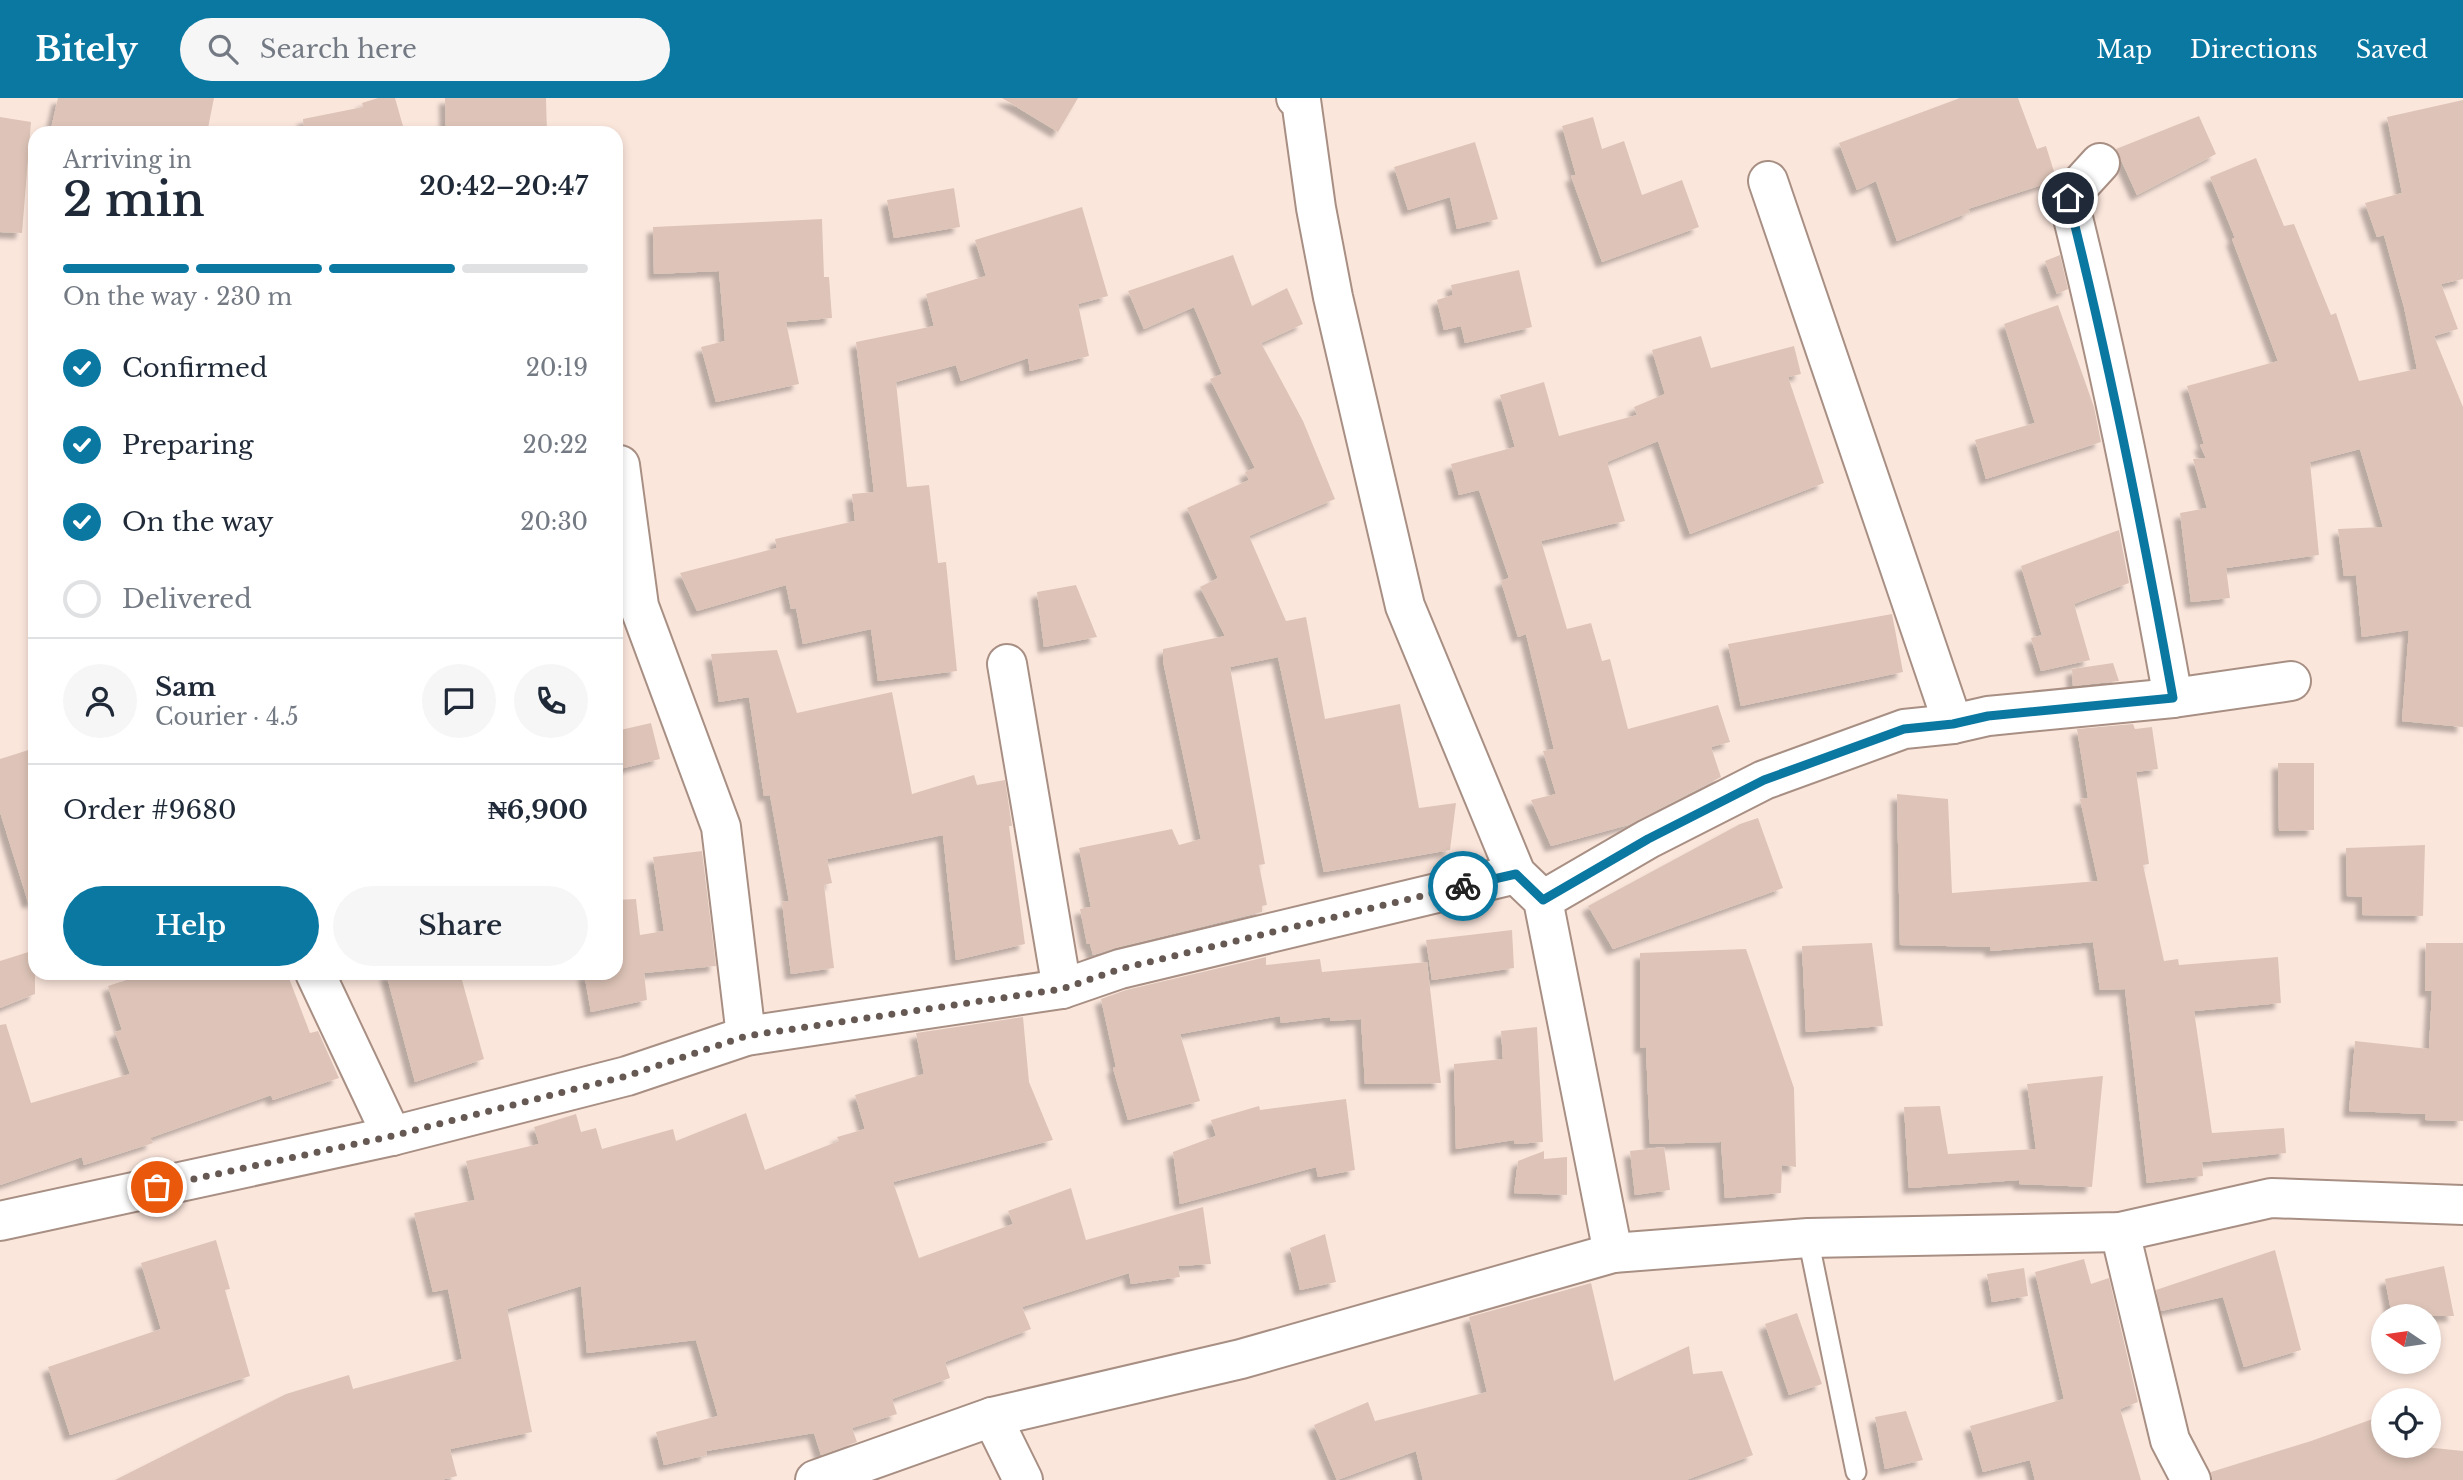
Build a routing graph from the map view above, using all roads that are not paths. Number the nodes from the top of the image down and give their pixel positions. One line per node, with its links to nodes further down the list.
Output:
1 (1296, 98): 9 (street)
2 (2100, 163): 7 (street)
3 (1768, 181): 8 (street)
4 (623, 487): 13 (street)
5 (1007, 664): 12 (street)
6 (2291, 681): 7 (street)
7 (2173, 698): 8 (street)
8 (1953, 724): 10 (street)
9 (1516, 874): 10 (street); 12 (street)
10 (1543, 900): 19 (street)
11 (318, 980): 14 (street)
12 (1062, 989): 13 (street)
13 (746, 1036): 14 (street)
14 (392, 1136): 16 (street)
15 (2463, 1205): 17 (street)
16 (0, 1221)
17 (2120, 1232): 18 (street); 24 (street)
18 (1808, 1238): 19 (street); 21 (lane)
19 (1613, 1253): 20 (street)
20 (992, 1417): 22 (street); 23 (street)
21 (1856, 1472)
22 (815, 1480)
23 (1023, 1480)
24 (2191, 1480)

